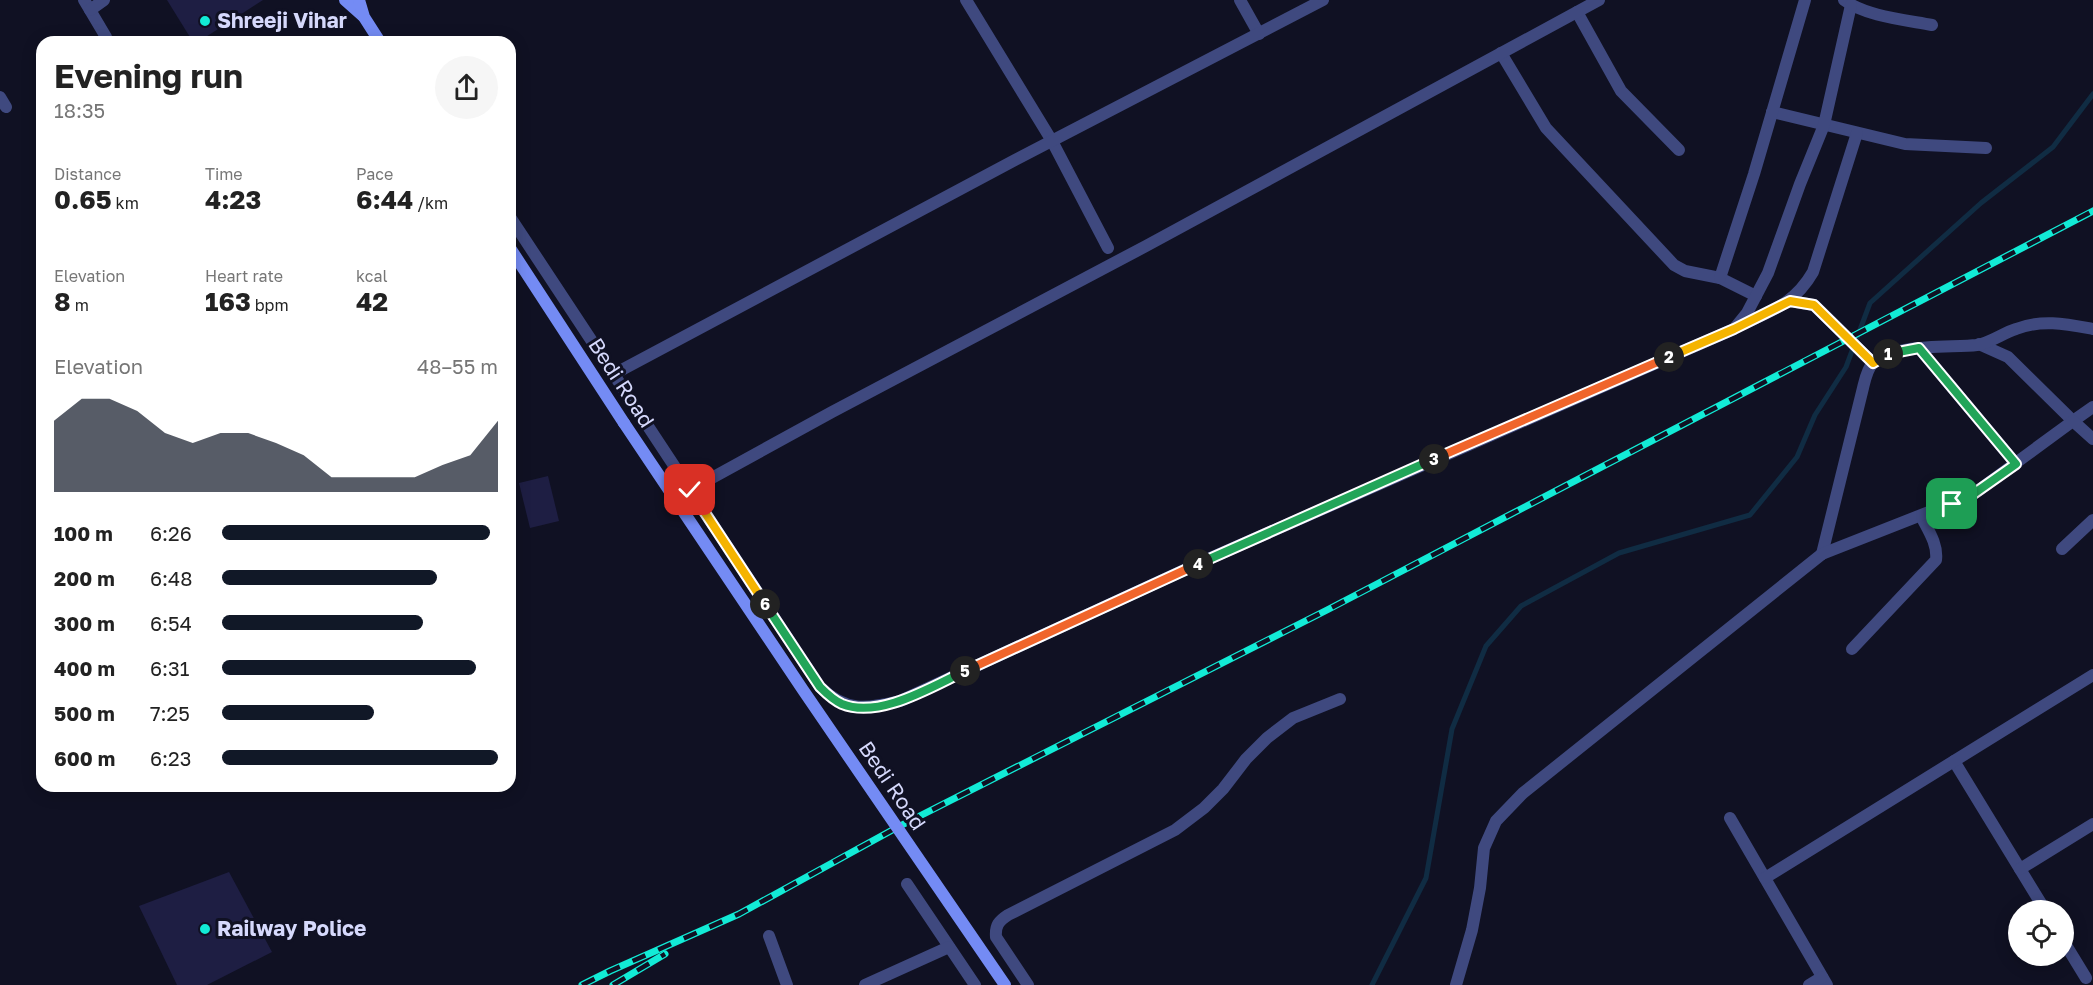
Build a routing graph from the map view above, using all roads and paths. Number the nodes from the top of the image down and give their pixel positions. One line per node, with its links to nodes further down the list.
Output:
1 (104, 0): 10 (street)
2 (345, 0): 12 (main road)
3 (359, 0): 12 (main road)
4 (966, 0): 21 (street)
5 (1240, 0): 14 (street)
6 (1323, 0): 14 (street)
7 (1599, 0): 11 (street)
8 (1805, 0): 18 (street)
9 (1848, 3): 13 (street); 19 (street)
10 (87, 5): 15 (street)
11 (1577, 12): 17 (street); 23 (street)
12 (364, 17): 16 (main road)
13 (1932, 26)
14 (1258, 34): 21 (street)
15 (105, 36)
16 (376, 36)
17 (1501, 53): 27 (street); 40 (street)
18 (1772, 112): 19 (street); 27 (street)
19 (1824, 125): 20 (street); 28 (street)
20 (1857, 133): 22 (street); 29 (street)
21 (1052, 141): 25 (street); 35 (street)
22 (1986, 148)
23 (1679, 150)
24 (516, 226): 35 (street)
25 (1108, 248)
26 (516, 257): 63 (main road, Bedi Road, bridge)
27 (1720, 278): 28 (street)
28 (1756, 296): 30 (street)
29 (1790, 301): 30 (street); 34 (street)
30 (1734, 329): 40 (street)
31 (2093, 329): 32 (street)
32 (1979, 345): 33 (street); 37 (street)
33 (1919, 348): 34 (street); 39 (street)
34 (1873, 363): 44 (street)
35 (614, 374): 40 (street)
36 (2093, 407): 37 (street)
37 (2073, 421): 38 (street); 39 (street)
38 (2093, 439)
39 (2016, 464): 41 (street)
40 (690, 490)
41 (1921, 516): 44 (street); 45 (street)
42 (2093, 520): 43 (street)
43 (2062, 549)
44 (1822, 554): 65 (street)
45 (1852, 649)
46 (2093, 675): 48 (street)
47 (1340, 699): 64 (street)
48 (1954, 761): 51 (street); 52 (street)
49 (1730, 818): 52 (street)
50 (2093, 824): 51 (street)
51 (2020, 869): 54 (street)
52 (1765, 878): 59 (street)
53 (908, 884): 56 (street)
54 (2039, 900)
55 (769, 936): 60 (street)
56 (949, 947): 61 (street); 62 (street)
57 (2074, 960): 58 (street)
58 (2085, 979)
59 (1825, 981): 66 (street)
60 (787, 985)
61 (865, 985)
62 (975, 985)
63 (1005, 985)
64 (1028, 985)
65 (1456, 985)
66 (1809, 985)

